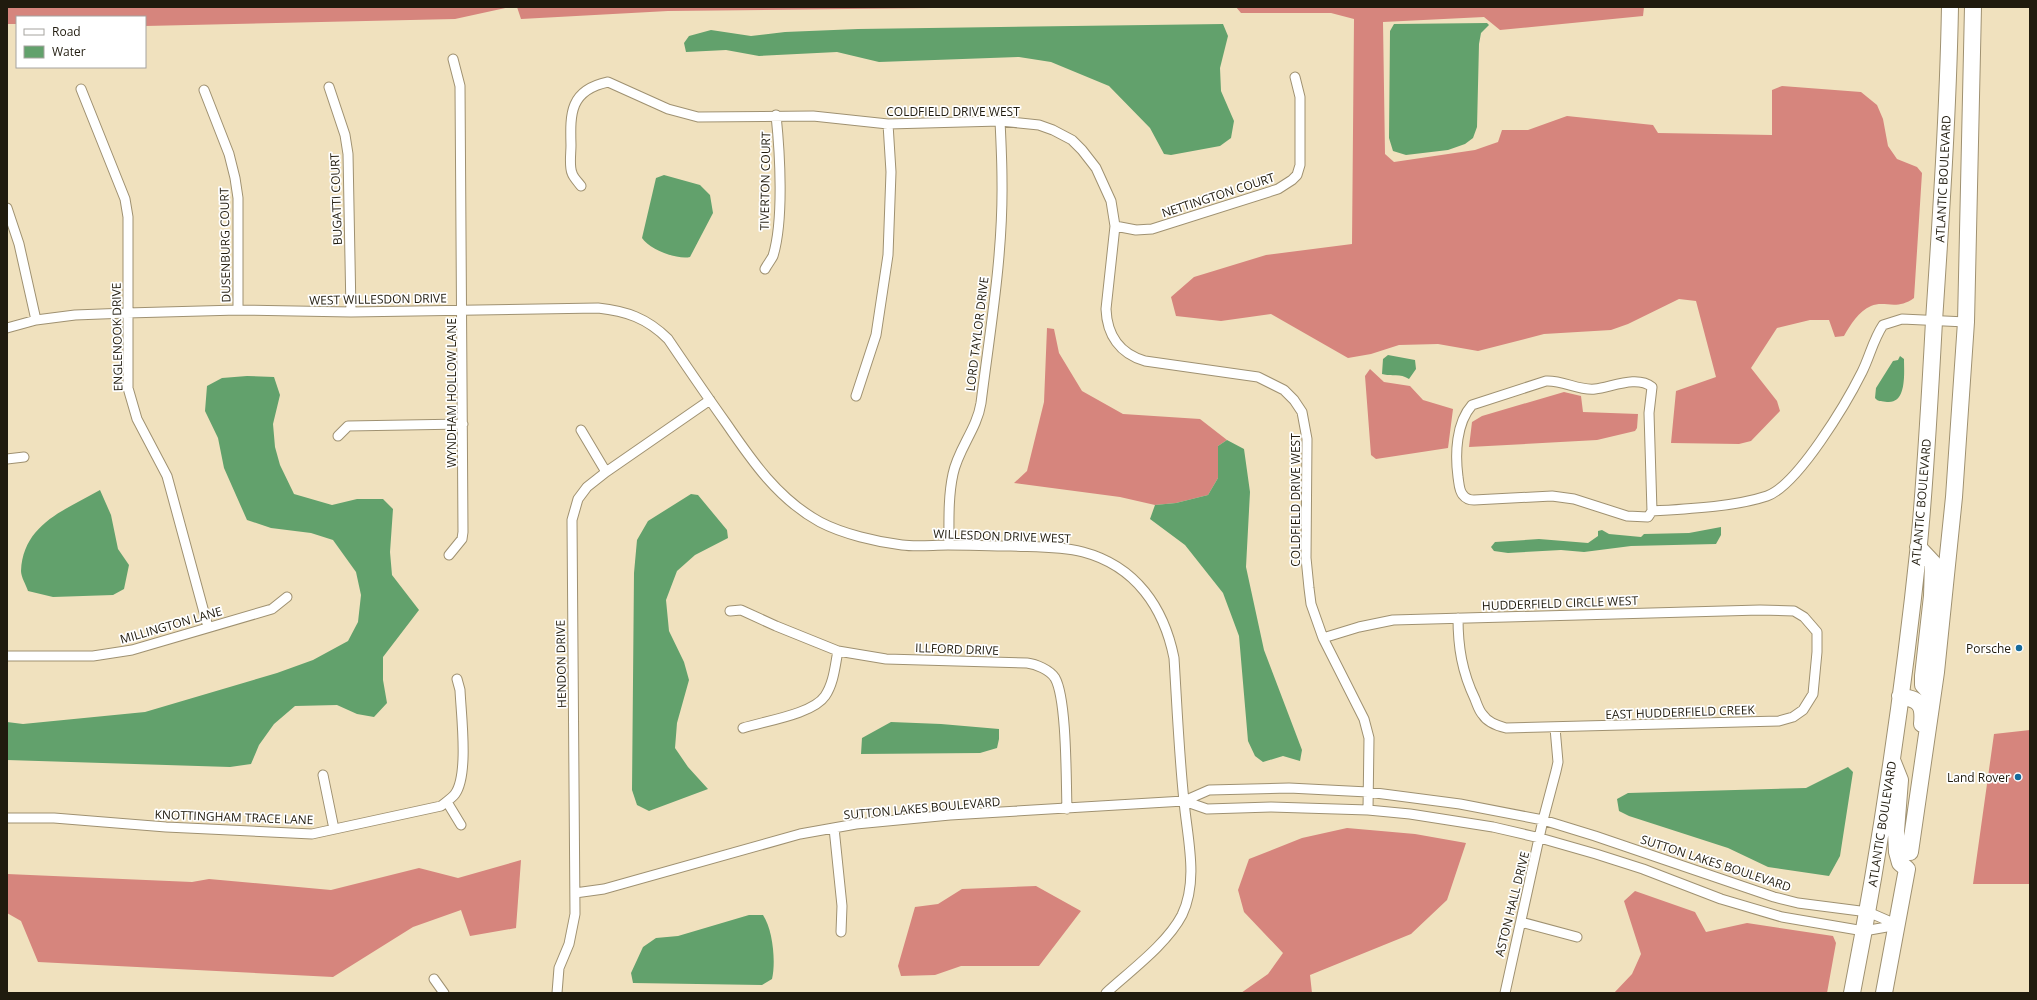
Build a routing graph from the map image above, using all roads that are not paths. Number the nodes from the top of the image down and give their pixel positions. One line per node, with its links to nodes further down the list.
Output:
1 (1950, 7): 20 (highway, ATLANTIC BOULEVARD)
2 (1973, 7): 21 (highway, ATLANTIC BOULEVARD)
3 (453, 59): 16 (street, WYNDHAM HOLLOW LANE)
4 (1294, 77): 13 (street, NETTINGTON COURT)
5 (329, 87): 17 (street, BUGATTI COURT)
6 (81, 89): 18 (street, ENGLENOOK DRIVE)
7 (204, 90): 15 (street, DUSENBURG COURT)
8 (776, 115): 10 (street, COLDFIELD DRIVE WEST); 11 (street, COLDFIELD DRIVE WEST); 14 (street, TIVERTON COURT)
9 (1000, 121): 10 (street, COLDFIELD DRIVE WEST); 13 (street, COLDFIELD DRIVE WEST); 32 (street, LORD TAYLOR DRIVE)
10 (888, 124): 23 (street)
11 (581, 186)
12 (7, 208): 19 (street)
13 (1115, 226): 39 (street, COLDFIELD DRIVE WEST)
14 (765, 269)
15 (238, 310): 17 (street, WEST WILLESDON DRIVE); 18 (street, WEST WILLESDON DRIVE)
16 (463, 310): 17 (street, WEST WILLESDON DRIVE); 24 (street, WEST WILLESDON DRIVE); 25 (street, WYNDHAM HOLLOW LANE)
17 (351, 312)
18 (127, 313): 19 (street, WEST WILLESDON DRIVE); 38 (street, ENGLENOOK DRIVE)
19 (36, 320): 22 (street, WEST WILLESDON DRIVE)
20 (1934, 320): 21 (street); 31 (street); 33 (highway, ATLANTIC BOULEVARD)
21 (1966, 322): 43 (highway, ATLANTIC BOULEVARD)
22 (7, 328)
23 (856, 396)
24 (710, 400): 30 (street, HENDON DRIVE); 32 (street, WILLESDON DRIVE WEST)
25 (463, 424): 27 (street); 34 (street, WYNDHAM HOLLOW LANE)
26 (581, 430): 30 (street)
27 (338, 436)
28 (24, 457): 29 (street)
29 (7, 459)
30 (606, 472): 65 (street, HENDON DRIVE)
31 (1652, 511): 31 (street)
32 (949, 545): 52 (street, WILLESDON DRIVE WEST)
33 (1918, 547): 43 (highway); 44 (highway, ATLANTIC BOULEVARD)
34 (449, 555)
35 (287, 597): 38 (street, MILLINGTON LANE)
36 (730, 611): 40 (street, ILLFORD DRIVE)
37 (1458, 618): 39 (street, HUDDERFIELD CIRCLE WEST); 45 (street, HUDDERFIELD CIRCLE WEST); 47 (street, EAST HUDDERFIELD CREEK)
38 (208, 627): 41 (street, MILLINGTON LANE)
39 (1324, 638): 51 (street, COLDFIELD DRIVE WEST)
40 (838, 651): 46 (street); 54 (street, ILLFORD DRIVE)
41 (7, 656)
42 (457, 679): 53 (street)
43 (1932, 695): 50 (highway, ATLANTIC BOULEVARD)
44 (1900, 696): 48 (highway, ATLANTIC BOULEVARD); 50 (highway)
45 (1803, 710): 47 (street, EAST HUDDERFIELD CREEK)
46 (743, 728)
47 (1555, 728): 57 (street, ASTON HALL DRIVE)
48 (1892, 760): 66 (highway, ATLANTIC BOULEVARD); 68 (highway)
49 (323, 775): 60 (street)
50 (1921, 782): 62 (highway, ATLANTIC BOULEVARD)
51 (1368, 792): 52 (street, SUTTON LAKES BOULEVARD); 55 (street, COLDFIELD DRIVE WEST); 57 (street, SUTTON LAKES BOULEVARD)
52 (1184, 801): 54 (street, SUTTON LAKES BOULEVARD); 55 (street, SUTTON LAKES BOULEVARD); 75 (street, WILLESDON DRIVE WEST)
53 (447, 802): 58 (street); 60 (street, KNOTTINGHAM TRACE LANE)
54 (1067, 809): 59 (street, SUTTON LAKES BOULEVARD)
55 (1368, 810): 61 (street, SUTTON LAKES BOULEVARD)
56 (7, 818): 60 (street, KNOTTINGHAM TRACE LANE)
57 (1543, 820): 61 (street, ASTON HALL DRIVE); 63 (street, SUTTON LAKES BOULEVARD)
58 (460, 825)
59 (834, 828): 65 (street, SUTTON LAKES BOULEVARD); 70 (street)
60 (334, 829)
61 (1540, 838): 64 (street, SUTTON LAKES BOULEVARD); 67 (street, ASTON HALL DRIVE)
62 (1910, 852)
63 (1694, 870): 64 (street); 66 (street, SUTTON LAKES BOULEVARD)
64 (1689, 887): 69 (street, SUTTON LAKES BOULEVARD)
65 (575, 893): 74 (street, HENDON DRIVE)
66 (1868, 912): 68 (street, SUTTON LAKES BOULEVARD); 69 (highway, ATLANTIC BOULEVARD)
67 (1521, 922): 71 (street); 76 (street, ASTON HALL DRIVE)
68 (1898, 925): 69 (street, SUTTON LAKES BOULEVARD); 78 (highway)
69 (1864, 931): 77 (highway, ATLANTIC BOULEVARD)
70 (841, 932)
71 (1577, 937)
72 (434, 979): 73 (street)
73 (444, 993)
74 (557, 993)
75 (1106, 993)
76 (1505, 993)
77 (1852, 993)
78 (1884, 993)

